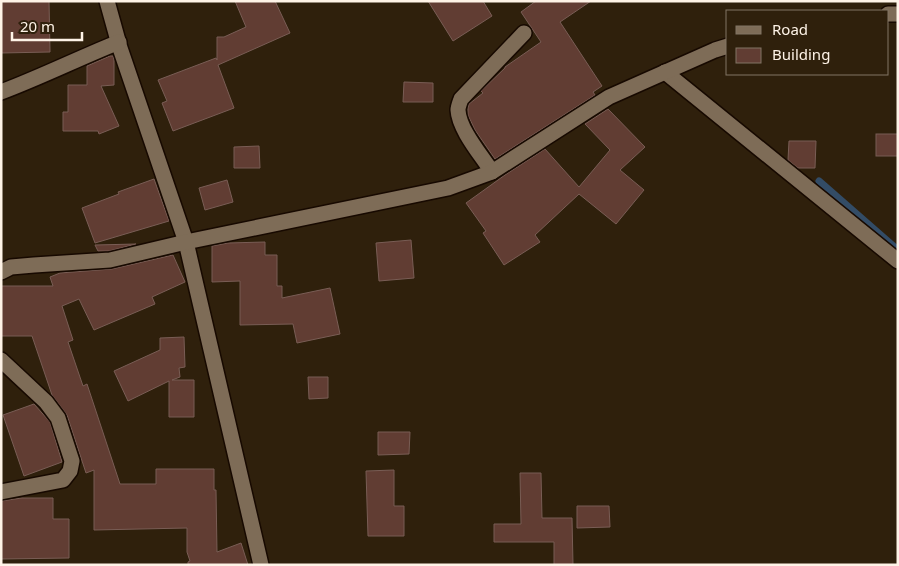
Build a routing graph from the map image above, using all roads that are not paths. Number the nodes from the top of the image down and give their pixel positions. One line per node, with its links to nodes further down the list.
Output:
1 (107, 1): 3 (street)
2 (524, 33): 7 (street)
3 (118, 42): 6 (street); 8 (street)
4 (726, 47): 5 (street)
5 (665, 72): 7 (street); 9 (street)
6 (1, 92)
7 (492, 172): 8 (street)
8 (186, 242): 10 (street); 13 (street)
9 (898, 261)
10 (1, 272)
11 (1, 360): 12 (street)
12 (1, 492)
13 (261, 565)

